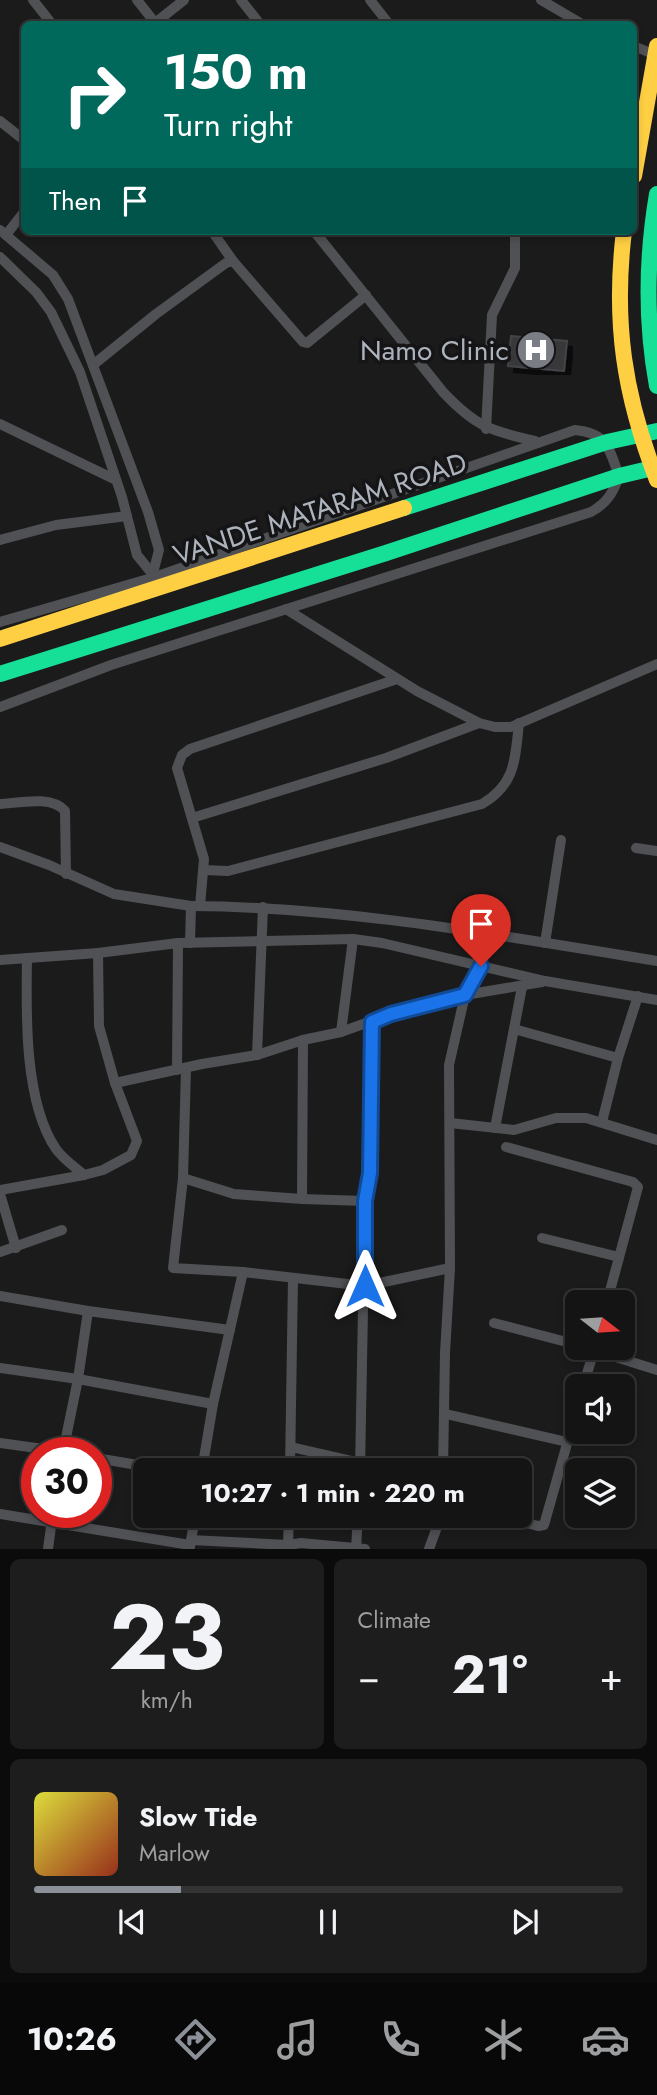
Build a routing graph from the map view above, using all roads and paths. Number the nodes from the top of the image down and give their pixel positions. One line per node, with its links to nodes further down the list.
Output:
1 (33, 0): 7 (street)
2 (137, 0): 8 (street)
3 (184, 0): 9 (street)
4 (541, 0): 12 (street)
5 (244, 1): 10 (street)
6 (375, 2): 11 (street)
7 (50, 21)
8 (153, 21)
9 (159, 21)
10 (258, 21)
11 (387, 21)
12 (577, 21)
13 (637, 48): 14 (street)
14 (656, 51): 17 (main road)
15 (0, 121): 16 (street)
16 (21, 138)
17 (637, 159)
18 (657, 194): 30 (main road)
19 (21, 215): 20 (street)
20 (3, 232): 28 (street)
21 (215, 235): 26 (street)
22 (317, 235): 27 (street)
23 (515, 235): 32 (street)
24 (623, 235): 29 (main road)
25 (0, 257): 39 (street)
26 (233, 261): 27 (street); 28 (street)
27 (366, 295): 32 (street)
28 (93, 365): 42 (street)
29 (625, 378): 30 (main road); 34 (main road)
30 (656, 380)
31 (0, 424): 39 (street)
32 (486, 429): 35 (street)
33 (657, 431): 34 (main road, VANDE MATARAM ROAD)
34 (640, 434): 36 (main road, VANDE MATARAM ROAD); 37 (main road)
35 (538, 441): 36 (street); 42 (street)
36 (607, 442): 38 (street); 42 (main road, VANDE MATARAM ROAD)
37 (655, 472): 38 (main road)
38 (619, 476): 43 (street); 47 (main road)
39 (116, 480): 40 (street)
40 (127, 516): 41 (street); 42 (street)
41 (0, 540)
42 (155, 579): 44 (street); 45 (main road, VANDE MATARAM ROAD)
43 (286, 609): 48 (street); 49 (street)
44 (0, 622)
45 (0, 639)
46 (657, 664): 51 (street)
47 (0, 674)
48 (397, 680): 50 (street); 53 (street)
49 (0, 707)
50 (479, 723): 51 (street); 53 (street)
51 (519, 723): 58 (street)
52 (0, 804): 59 (street)
53 (192, 818): 58 (street)
54 (561, 841): 65 (street)
55 (0, 847): 59 (street)
56 (636, 848): 57 (street)
57 (657, 850)
58 (204, 870): 60 (street)
59 (66, 874): 60 (street)
60 (195, 906): 61 (street); 64 (street)
61 (263, 907): 63 (street); 65 (street)
62 (353, 939): 63 (street); 70 (street); 78 (street)
63 (262, 942): 64 (street); 80 (street)
64 (184, 943): 66 (street); 82 (street)
65 (545, 943): 69 (street)
66 (98, 953): 67 (street); 83 (street)
67 (27, 958): 68 (street); 89 (street)
68 (0, 960)
69 (657, 961)
70 (481, 966): 71 (street); 73 (street)
71 (545, 981): 72 (street); 74 (street)
72 (522, 986): 73 (street); 77 (street)
73 (465, 995): 76 (street); 85 (street)
74 (638, 996): 75 (street); 81 (street)
75 (657, 1000)
76 (372, 1022): 78 (street); 93 (street)
77 (514, 1029): 81 (street); 86 (street)
78 (341, 1032): 79 (street)
79 (303, 1040): 80 (street); 92 (street)
80 (257, 1055): 82 (street)
81 (618, 1058): 84 (street)
82 (182, 1069): 83 (street); 90 (street)
83 (115, 1083): 89 (street)
84 (601, 1122): 86 (street); 87 (street)
85 (450, 1123): 86 (street); 99 (street)
86 (495, 1128)
87 (657, 1140)
88 (506, 1147): 98 (street)
89 (83, 1175): 91 (street)
90 (183, 1178): 92 (street); 100 (street)
91 (0, 1192): 96 (street)
92 (302, 1199): 93 (street)
93 (365, 1201): 102 (street)
94 (62, 1230): 96 (street)
95 (542, 1238): 98 (street)
96 (16, 1248): 97 (street)
97 (0, 1252)
98 (619, 1257): 103 (street)
99 (450, 1268): 102 (street); 114 (street)
100 (243, 1272): 101 (street); 107 (street)
101 (293, 1278): 102 (street); 120 (street)
102 (365, 1286): 124 (street)
103 (610, 1290)
104 (0, 1296): 105 (street)
105 (88, 1311): 107 (street); 112 (street)
106 (494, 1323): 108 (street)
107 (230, 1330): 113 (street)
108 (565, 1342)
109 (627, 1360): 111 (street)
110 (0, 1368): 112 (street)
111 (657, 1370)
112 (78, 1379): 113 (street); 115 (street)
113 (213, 1404): 121 (street)
114 (446, 1414): 116 (street); 125 (street)
115 (66, 1437)
116 (565, 1442)
117 (0, 1443): 119 (street)
118 (566, 1444): 130 (street)
119 (21, 1446)
120 (291, 1447): 122 (street); 123 (street)
121 (204, 1458)
122 (291, 1458)
123 (331, 1458)
124 (360, 1458)
125 (444, 1458)
126 (112, 1461): 127 (street)
127 (133, 1464)
128 (0, 1514): 129 (street)
129 (21, 1515)
130 (532, 1524)
131 (51, 1528): 139 (street)
132 (107, 1528): 136 (street)
133 (289, 1528): 137 (street)
134 (357, 1528): 138 (street)
135 (437, 1528): 141 (street)
136 (190, 1545): 137 (street)
137 (288, 1545): 138 (street)
138 (356, 1548): 140 (street)
139 (48, 1549)
140 (365, 1549)
141 (429, 1549)

